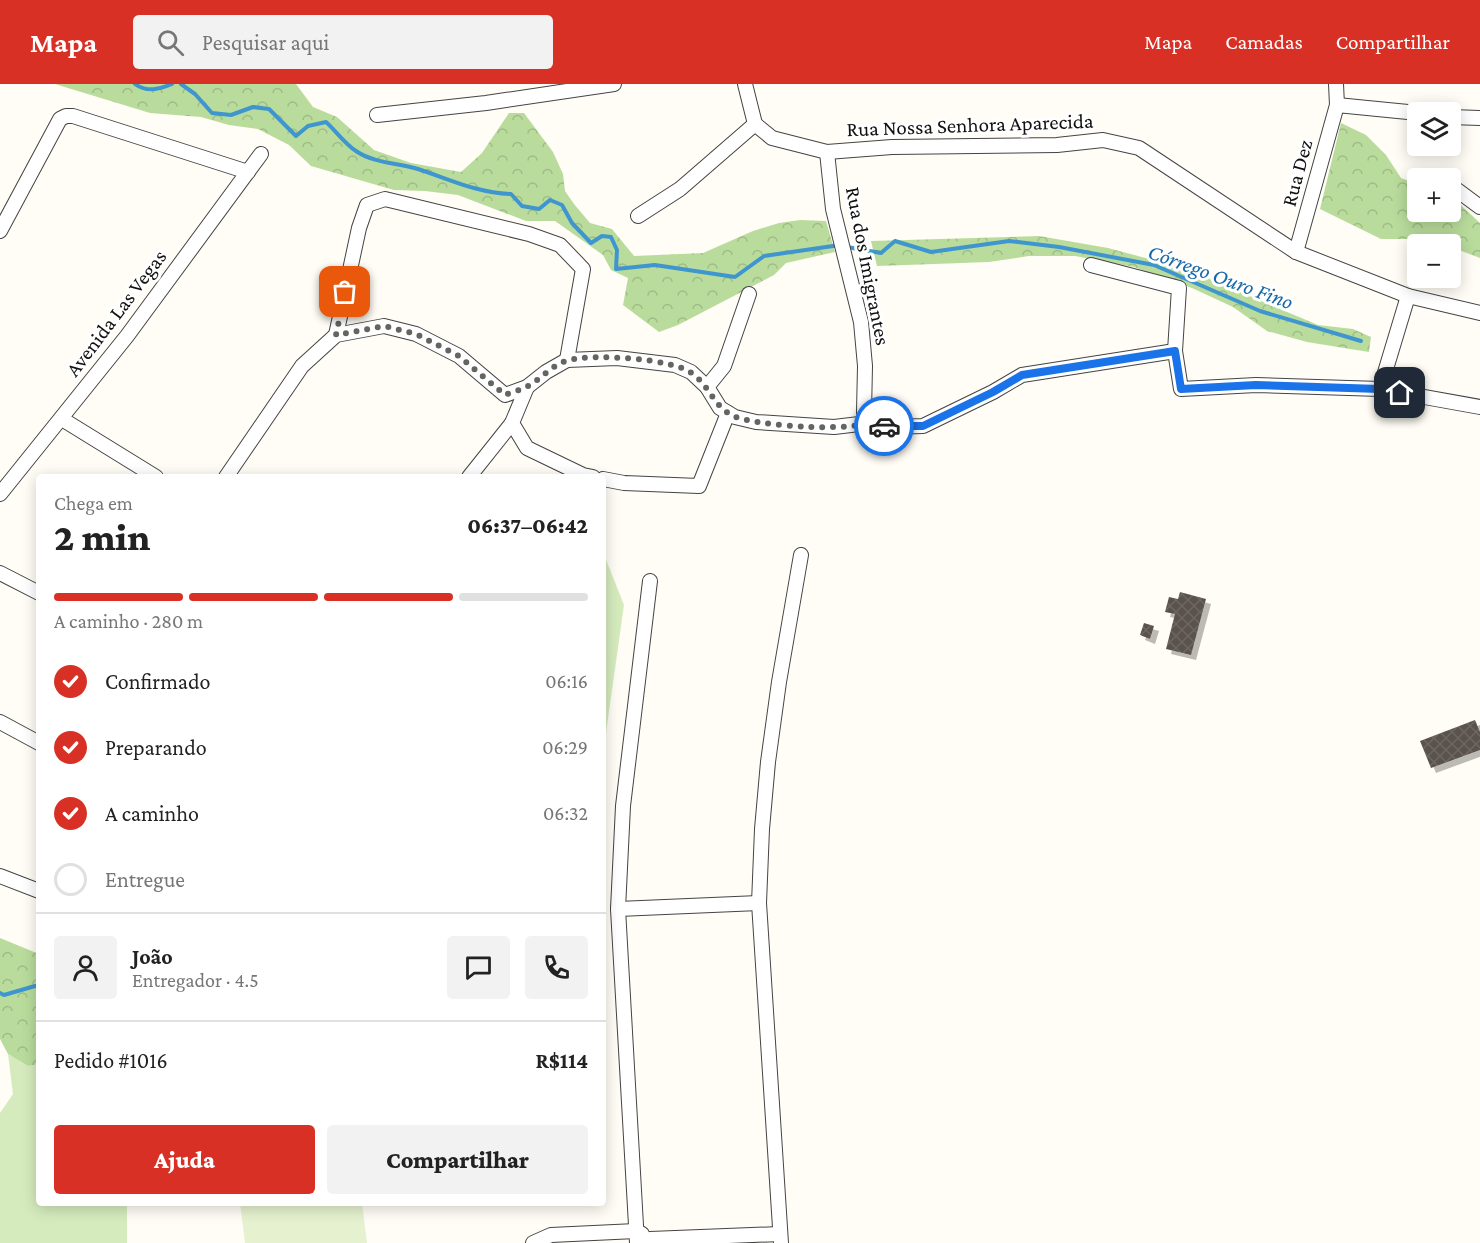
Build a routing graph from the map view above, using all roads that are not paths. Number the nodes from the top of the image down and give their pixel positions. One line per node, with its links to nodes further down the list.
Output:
1 (614, 84): 4 (street)
2 (746, 84): 10 (street)
3 (1336, 84): 5 (street, Rua Dez)
4 (531, 90): 7 (street)
5 (1337, 105): 6 (street); 18 (street, Rua Dez)
6 (1407, 112)
7 (377, 115)
8 (1461, 117): 9 (street)
9 (1480, 118)
10 (756, 124): 11 (street, Rua Nossa Senhora Aparecida); 16 (street)
11 (827, 152): 18 (street, Rua Nossa Senhora Aparecida); 33 (street, Rua dos Imigrantes)
12 (261, 154): 13 (street, Avenida Las Vegas)
13 (248, 172): 17 (street); 31 (street, Avenida Las Vegas)
14 (1461, 194): 15 (street)
15 (1480, 207)
16 (638, 216)
17 (0, 231)
18 (1296, 252): 21 (street, Rua Nossa Senhora Aparecida)
19 (1091, 265): 24 (street)
20 (749, 294): 27 (street)
21 (1408, 296): 22 (street, Rua Nossa Senhora Aparecida); 28 (street)
22 (1480, 313)
23 (336, 335): 25 (street); 26 (street); 35 (street)
24 (1175, 351): 28 (street); 33 (street)
25 (567, 360): 26 (street); 27 (street)
26 (527, 387): 32 (street)
27 (707, 387): 30 (street)
28 (1380, 389): 29 (street)
29 (1480, 407)
30 (728, 413): 33 (street); 38 (street)
31 (62, 419): 34 (street); 39 (street, Avenida Las Vegas)
32 (512, 423): 36 (street); 37 (street)
33 (868, 423)
34 (151, 474)
35 (228, 474)
36 (471, 474)
37 (582, 474)
38 (606, 480)
39 (0, 494)
40 (801, 555): 48 (street)
41 (0, 573): 43 (street)
42 (650, 581): 49 (street)
43 (36, 591)
44 (0, 722): 45 (street)
45 (36, 741)
46 (0, 876): 47 (street)
47 (36, 890)
48 (759, 903): 49 (street); 50 (street)
49 (618, 909): 51 (street)
50 (780, 1238): 51 (street)
51 (642, 1239): 52 (street)
52 (533, 1243)

